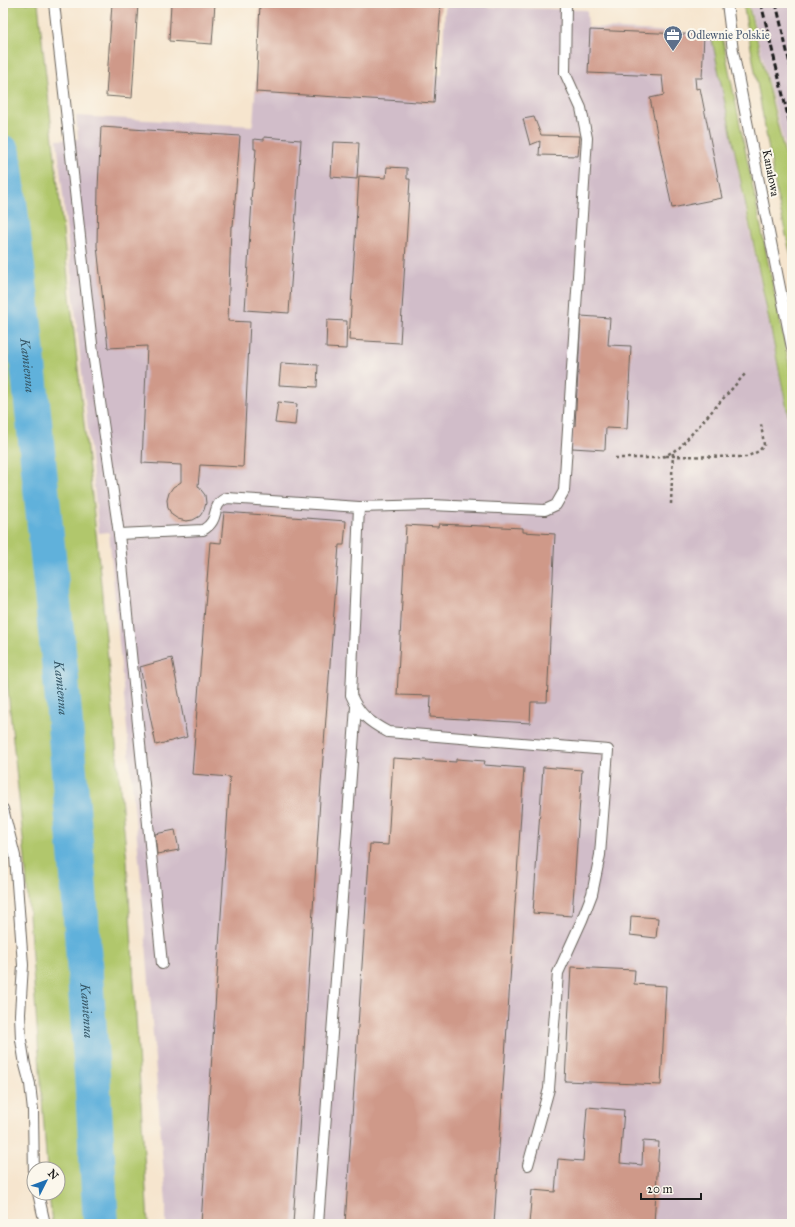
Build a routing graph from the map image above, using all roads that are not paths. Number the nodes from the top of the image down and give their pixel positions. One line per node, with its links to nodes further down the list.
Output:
1 (54, 3): 6 (lane)
2 (566, 3): 5 (lane)
3 (727, 3): 4 (lane, Kanałowa)
4 (792, 348)
5 (359, 507): 6 (lane); 7 (lane)
6 (119, 534): 9 (lane)
7 (356, 708): 11 (lane); 14 (lane)
8 (3, 809): 10 (lane)
9 (162, 964)
10 (34, 1161)
11 (528, 1165)
12 (40, 1201): 13 (lane)
13 (45, 1224)
14 (318, 1224)

